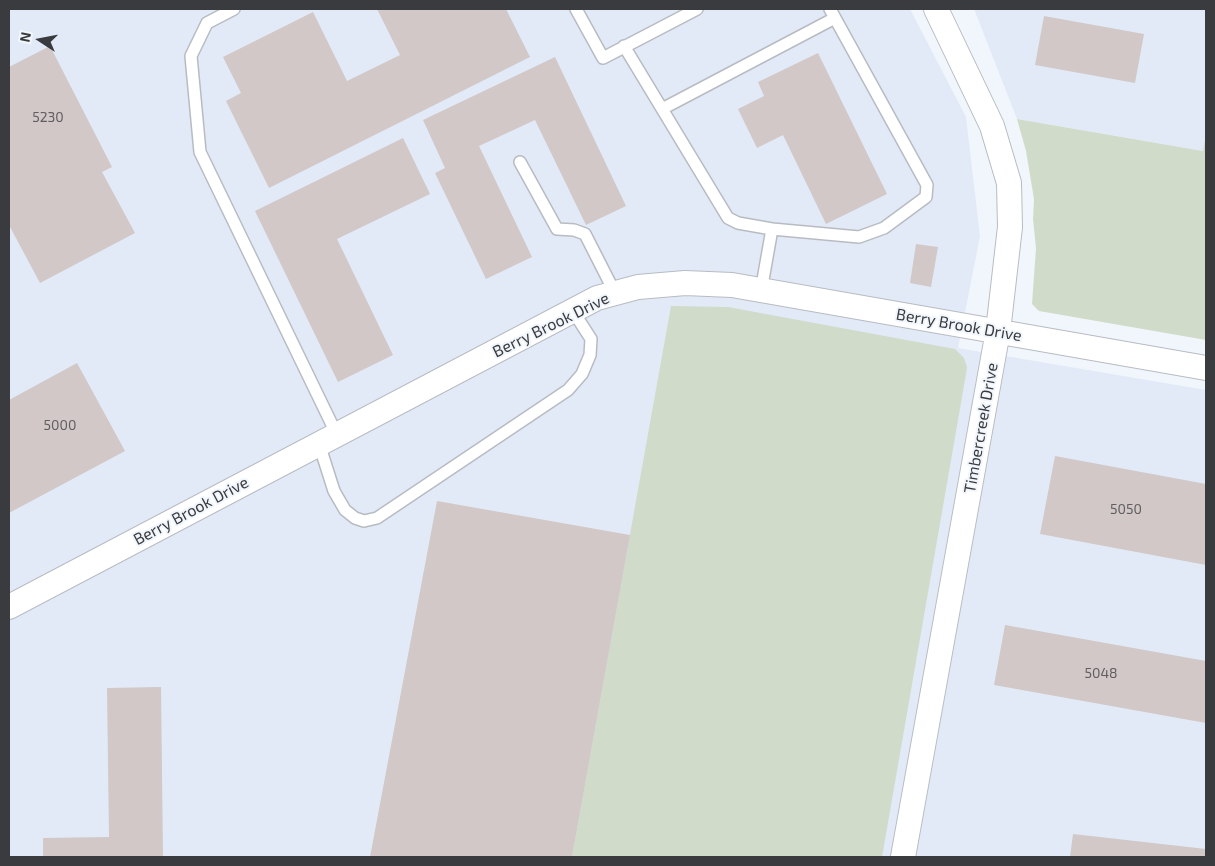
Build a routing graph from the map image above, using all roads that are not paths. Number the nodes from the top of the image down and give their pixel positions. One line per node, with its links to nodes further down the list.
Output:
1 (234, 9): 15 (lane)
2 (576, 9): 6 (lane)
3 (697, 9): 6 (lane)
4 (936, 9): 13 (street, Timbercreek Drive)
5 (833, 13): 7 (lane); 9 (lane)
6 (624, 46): 7 (lane)
7 (662, 109): 9 (lane)
8 (520, 162): 11 (lane)
9 (772, 228): 10 (lane)
10 (761, 290): 11 (street, Berry Brook Drive); 13 (street, Berry Brook Drive)
11 (615, 293): 12 (street, Berry Brook Drive)
12 (573, 311): 15 (street, Berry Brook Drive); 15 (lane)
13 (998, 332): 14 (street, Berry Brook Drive); 17 (street, Timbercreek Drive)
14 (1206, 368)
15 (328, 439): 16 (street, Berry Brook Drive)
16 (9, 607)
17 (903, 857)

